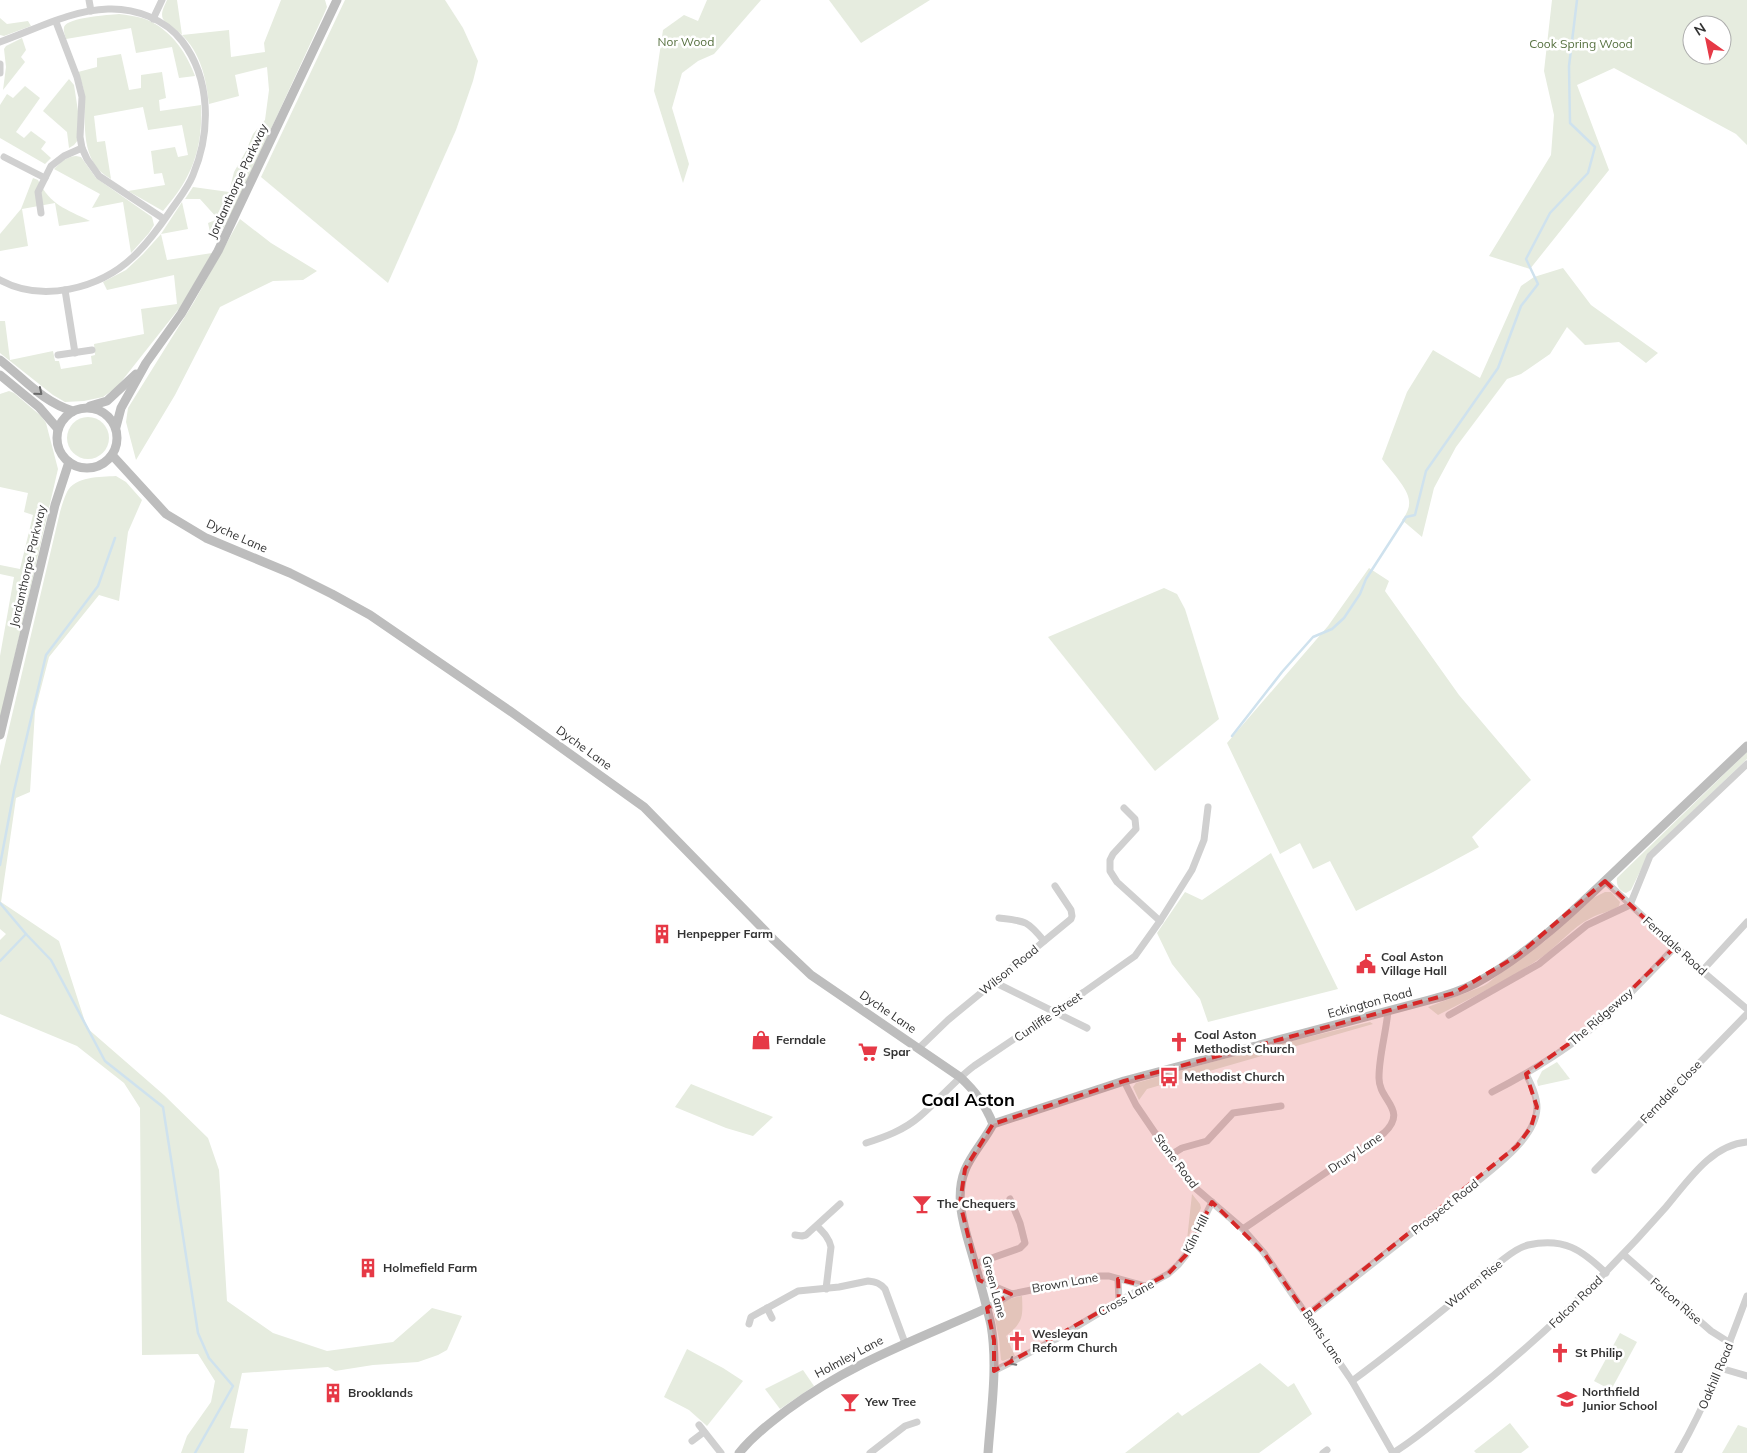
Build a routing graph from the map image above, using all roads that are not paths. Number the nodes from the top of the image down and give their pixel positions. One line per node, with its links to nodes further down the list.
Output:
1 (89, 0): 4 (street)
2 (162, 0): 5 (street)
3 (337, 0): 21 (main road, Jordanthorpe Parkway)
4 (92, 11): 5 (street); 6 (street)
5 (153, 19): 14 (street)
6 (56, 22): 7 (street); 10 (street)
7 (0, 42)
8 (0, 64): 9 (street)
9 (0, 73)
10 (82, 148): 12 (street); 14 (street)
11 (4, 157): 12 (street)
12 (45, 178): 13 (street)
13 (41, 213)
14 (164, 219): 16 (street)
15 (0, 280): 16 (street)
16 (65, 290): 18 (street)
17 (92, 350): 18 (street)
18 (75, 353): 19 (street)
19 (58, 355)
20 (0, 360): 22 (main road)
21 (146, 363): 24 (main road, Jordanthorpe Parkway); 26 (main road, Jordanthorpe Parkway)
22 (9, 367): 23 (street); 25 (main road, one-way to 25)
23 (1, 377): 27 (main road)
24 (88, 407): 25 (main road); 26 (main road)
25 (73, 411): 27 (main road)
26 (116, 427): 28 (main road)
27 (58, 429): 29 (main road)
28 (112, 455): 29 (main road); 51 (main road, Dyche Lane)
29 (69, 462): 30 (main road, Jordanthorpe Parkway)
30 (0, 736)
31 (1747, 746): 35 (main road, Eckington Road)
32 (1747, 764): 37 (street)
33 (1208, 807): 39 (street, Cunliffe Street)
34 (1124, 808): 39 (street)
35 (1605, 881): 37 (street, Ferndale Road); 46 (main road, Eckington Road)
36 (1055, 886): 41 (street, Wilson Road)
37 (1630, 905): 42 (street, Ferndale Road); 49 (street)
38 (999, 918): 41 (street)
39 (1160, 921): 47 (street, Cunliffe Street)
40 (1747, 922): 43 (street)
41 (1044, 941): 44 (street, Wilson Road)
42 (1675, 947): 43 (street, Ferndale Road); 52 (street, The Ridgeway)
43 (1702, 971): 45 (street, Ferndale Road)
44 (994, 982): 47 (street); 51 (street, Wilson Road)
45 (1747, 1009)
46 (1388, 1011): 54 (main road, Eckington Road); 66 (street, Drury Lane)
47 (1055, 1012): 50 (street); 53 (street, Cunliffe Street)
48 (1747, 1014): 61 (street, Ferndale Close)
49 (1449, 1015)
50 (1087, 1028)
51 (919, 1048): 53 (main road, Dyche Lane)
52 (1526, 1074): 55 (street, The Ridgeway); 81 (street, Prospect Road)
53 (960, 1077): 57 (main road, Dyche Lane); 59 (street, Cunliffe Street)
54 (1124, 1082): 57 (main road, Eckington Road); 60 (street, Stone Road)
55 (1492, 1092)
56 (1281, 1106): 60 (street)
57 (993, 1124): 69 (main road, Green Lane)
58 (1747, 1142): 68 (street, Falcon Road)
59 (866, 1143)
60 (1169, 1156): 63 (street, Stone Road)
61 (1595, 1170)
62 (1010, 1199): 69 (street)
63 (1212, 1202): 66 (street, Stone Road); 70 (street, Kiln Hill)
64 (840, 1204): 65 (street)
65 (817, 1226): 67 (street); 75 (street)
66 (1243, 1229): 81 (street, Bents Lane)
67 (795, 1235)
68 (1624, 1255): 71 (street, Falcon Road); 85 (street, Falcon Rise)
69 (975, 1264): 73 (main road, Green Lane)
70 (1178, 1265): 74 (street, Cross Lane)
71 (1606, 1273): 89 (street, Warren Rise); 98 (street, Falcon Road)
72 (1118, 1278): 74 (street, Brown Lane); 76 (street, Brown Lane); 78 (street, Brown Lane)
73 (978, 1280): 76 (street); 80 (main road, Green Lane)
74 (1145, 1286): 78 (street, Cross Lane)
75 (826, 1289): 79 (street); 84 (street)
76 (1012, 1294): 80 (street, Brown Lane)
77 (1747, 1296): 85 (street, Oakhill Road)
78 (1119, 1301): 87 (street, Cross Lane, one-way to 87)
79 (767, 1308): 82 (street); 83 (street)
80 (987, 1308): 84 (main road, Holmley Lane); 87 (main road, Green Lane)
81 (1307, 1314): 89 (street, Bents Lane)
82 (772, 1318)
83 (749, 1324)
84 (905, 1343): 95 (main road, Holmley Lane)
85 (1730, 1343): 86 (street, Oakhill Road)
86 (1720, 1368): 88 (street); 99 (street, Oakhill Road)
87 (994, 1371): 97 (main road, Green Lane)
88 (1747, 1376)
89 (1352, 1380): 98 (street, Bents Lane)
90 (917, 1422): 96 (street)
91 (699, 1425): 92 (street)
92 (704, 1432): 93 (street); 94 (street)
93 (692, 1441)
94 (721, 1453)
95 (739, 1453)
96 (870, 1453)
97 (988, 1453)
98 (1393, 1453)
99 (1678, 1453)

